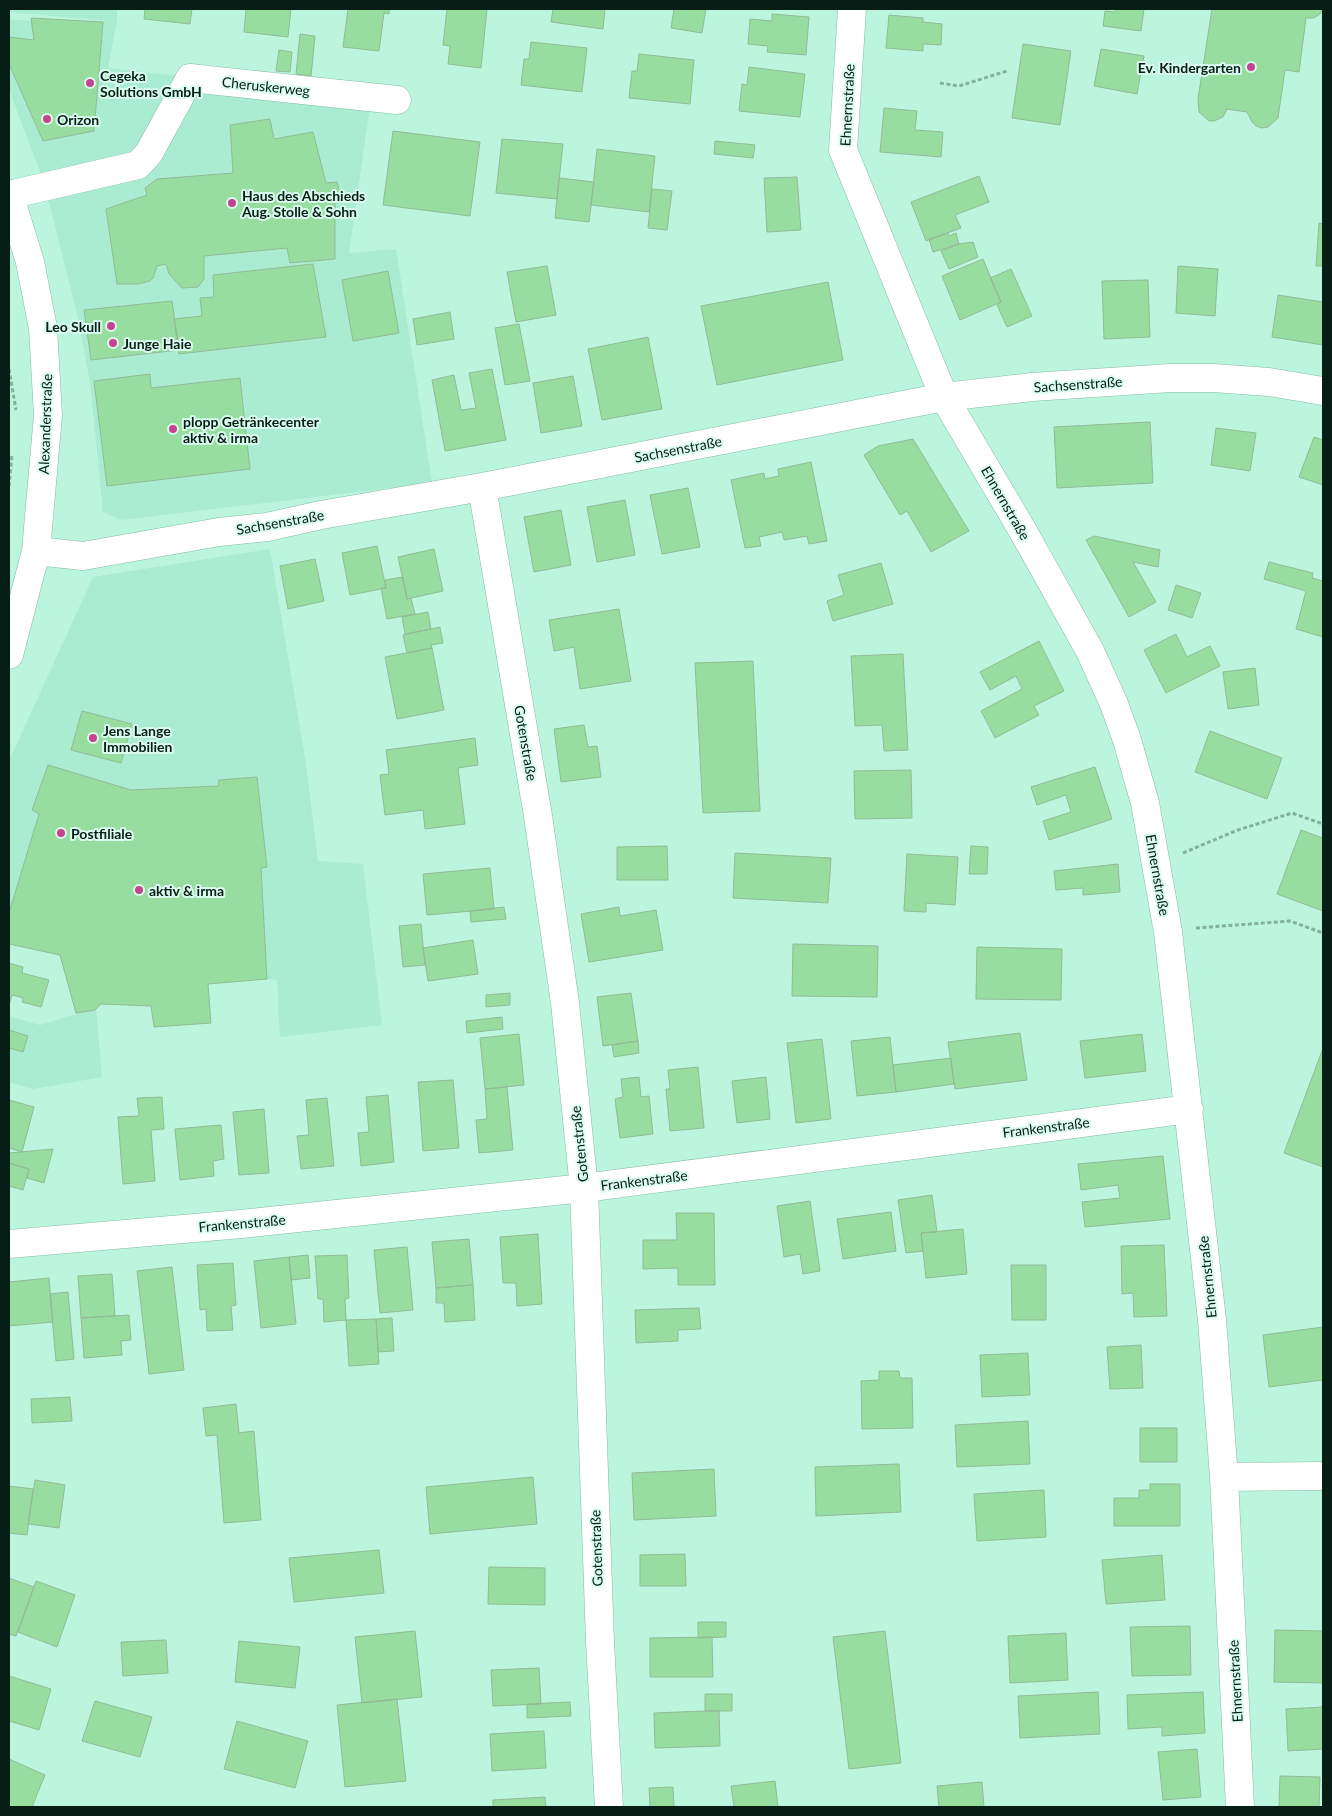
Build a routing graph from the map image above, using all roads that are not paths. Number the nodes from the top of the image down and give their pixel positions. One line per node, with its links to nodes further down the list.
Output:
1 (852, 9): 5 (street, Ehnernstraße)
2 (396, 100): 3 (street, Cheruskerweg)
3 (9, 194): 7 (street, Alexanderstraße)
4 (1323, 391): 5 (street, Sachsenstraße)
5 (944, 396): 6 (street, Sachsenstraße); 9 (street, Ehnernstraße)
6 (482, 487): 7 (street, Sachsenstraße); 10 (street, Gotenstraße)
7 (36, 550): 8 (street, Alexanderstraße)
8 (9, 655)
9 (1189, 1108): 10 (street, Frankenstraße); 13 (street, Ehnernstraße)
10 (584, 1188): 11 (street, Frankenstraße); 14 (street, Gotenstraße)
11 (9, 1244)
12 (1323, 1476): 13 (street)
13 (1224, 1477): 15 (street, Ehnernstraße)
14 (609, 1807)
15 (1240, 1807)

